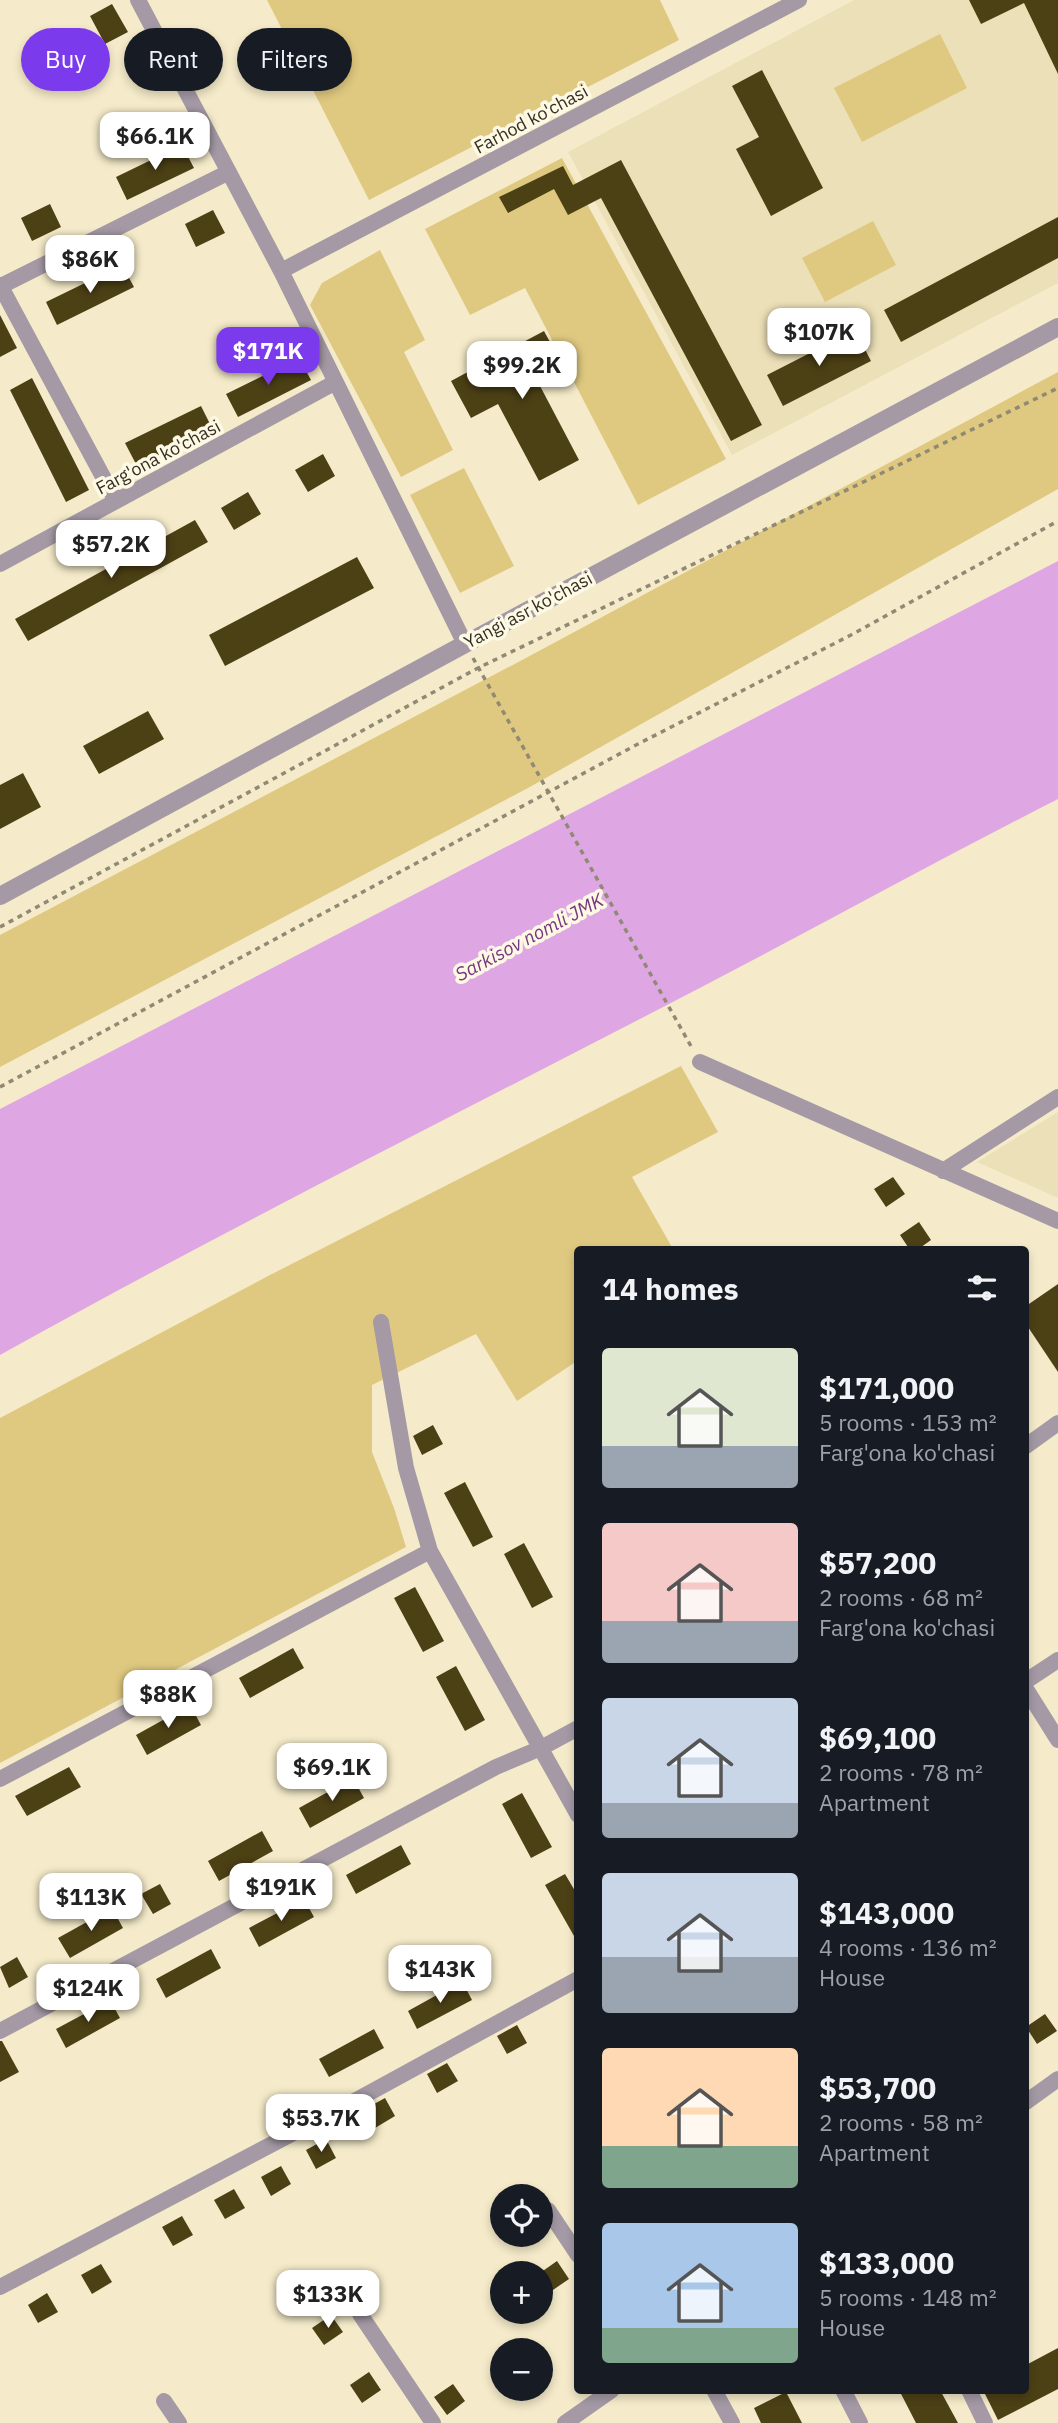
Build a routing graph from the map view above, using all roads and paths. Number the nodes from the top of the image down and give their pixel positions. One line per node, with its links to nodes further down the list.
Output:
1 (138, 0): 3 (street)
2 (799, 0): 4 (street, Farhod ko'chasi)
3 (229, 172): 4 (street); 5 (street)
4 (281, 271): 7 (street)
5 (0, 285): 9 (street)
6 (1058, 327): 12 (street, Yangi asr ko'chasi)
7 (334, 383): 9 (street, Farg'ona ko'chasi); 12 (street)
8 (1058, 388): 13 (path)
9 (116, 501): 11 (street, Farg'ona ko'chasi)
10 (1058, 522): 14 (path)
11 (0, 564)
12 (465, 643): 13 (path); 15 (street, Yangi asr ko'chasi)
13 (478, 668): 14 (path); 16 (path)
14 (551, 796): 17 (path); 18 (path)
15 (0, 897)
16 (0, 927)
17 (700, 1062): 20 (street)
18 (0, 1087)
19 (1058, 1097): 20 (street)
20 (943, 1171): 21 (street)
21 (1058, 1221)
22 (381, 1322): 25 (street)
23 (1058, 1423): 24 (street)
24 (1029, 1444)
25 (430, 1551): 31 (street); 32 (street)
26 (1058, 1660): 27 (street)
27 (1029, 1679)
28 (1029, 1694): 30 (street)
29 (574, 1730): 31 (street)
30 (1058, 1740)
31 (541, 1748): 33 (street); 35 (street)
32 (0, 1779)
33 (574, 1808)
34 (574, 1981): 40 (street)
35 (0, 2031)
36 (1058, 2080): 37 (street)
37 (1029, 2100)
38 (553, 2218): 39 (street)
39 (574, 2249)
40 (0, 2287)
41 (360, 2314): 48 (street)
42 (605, 2394): 49 (street)
43 (717, 2394): 50 (street)
44 (845, 2394): 51 (street)
45 (970, 2394): 52 (street)
46 (164, 2401): 47 (street)
47 (179, 2423)
48 (433, 2423)
49 (565, 2423)
50 (732, 2423)
51 (860, 2423)
52 (985, 2423)

